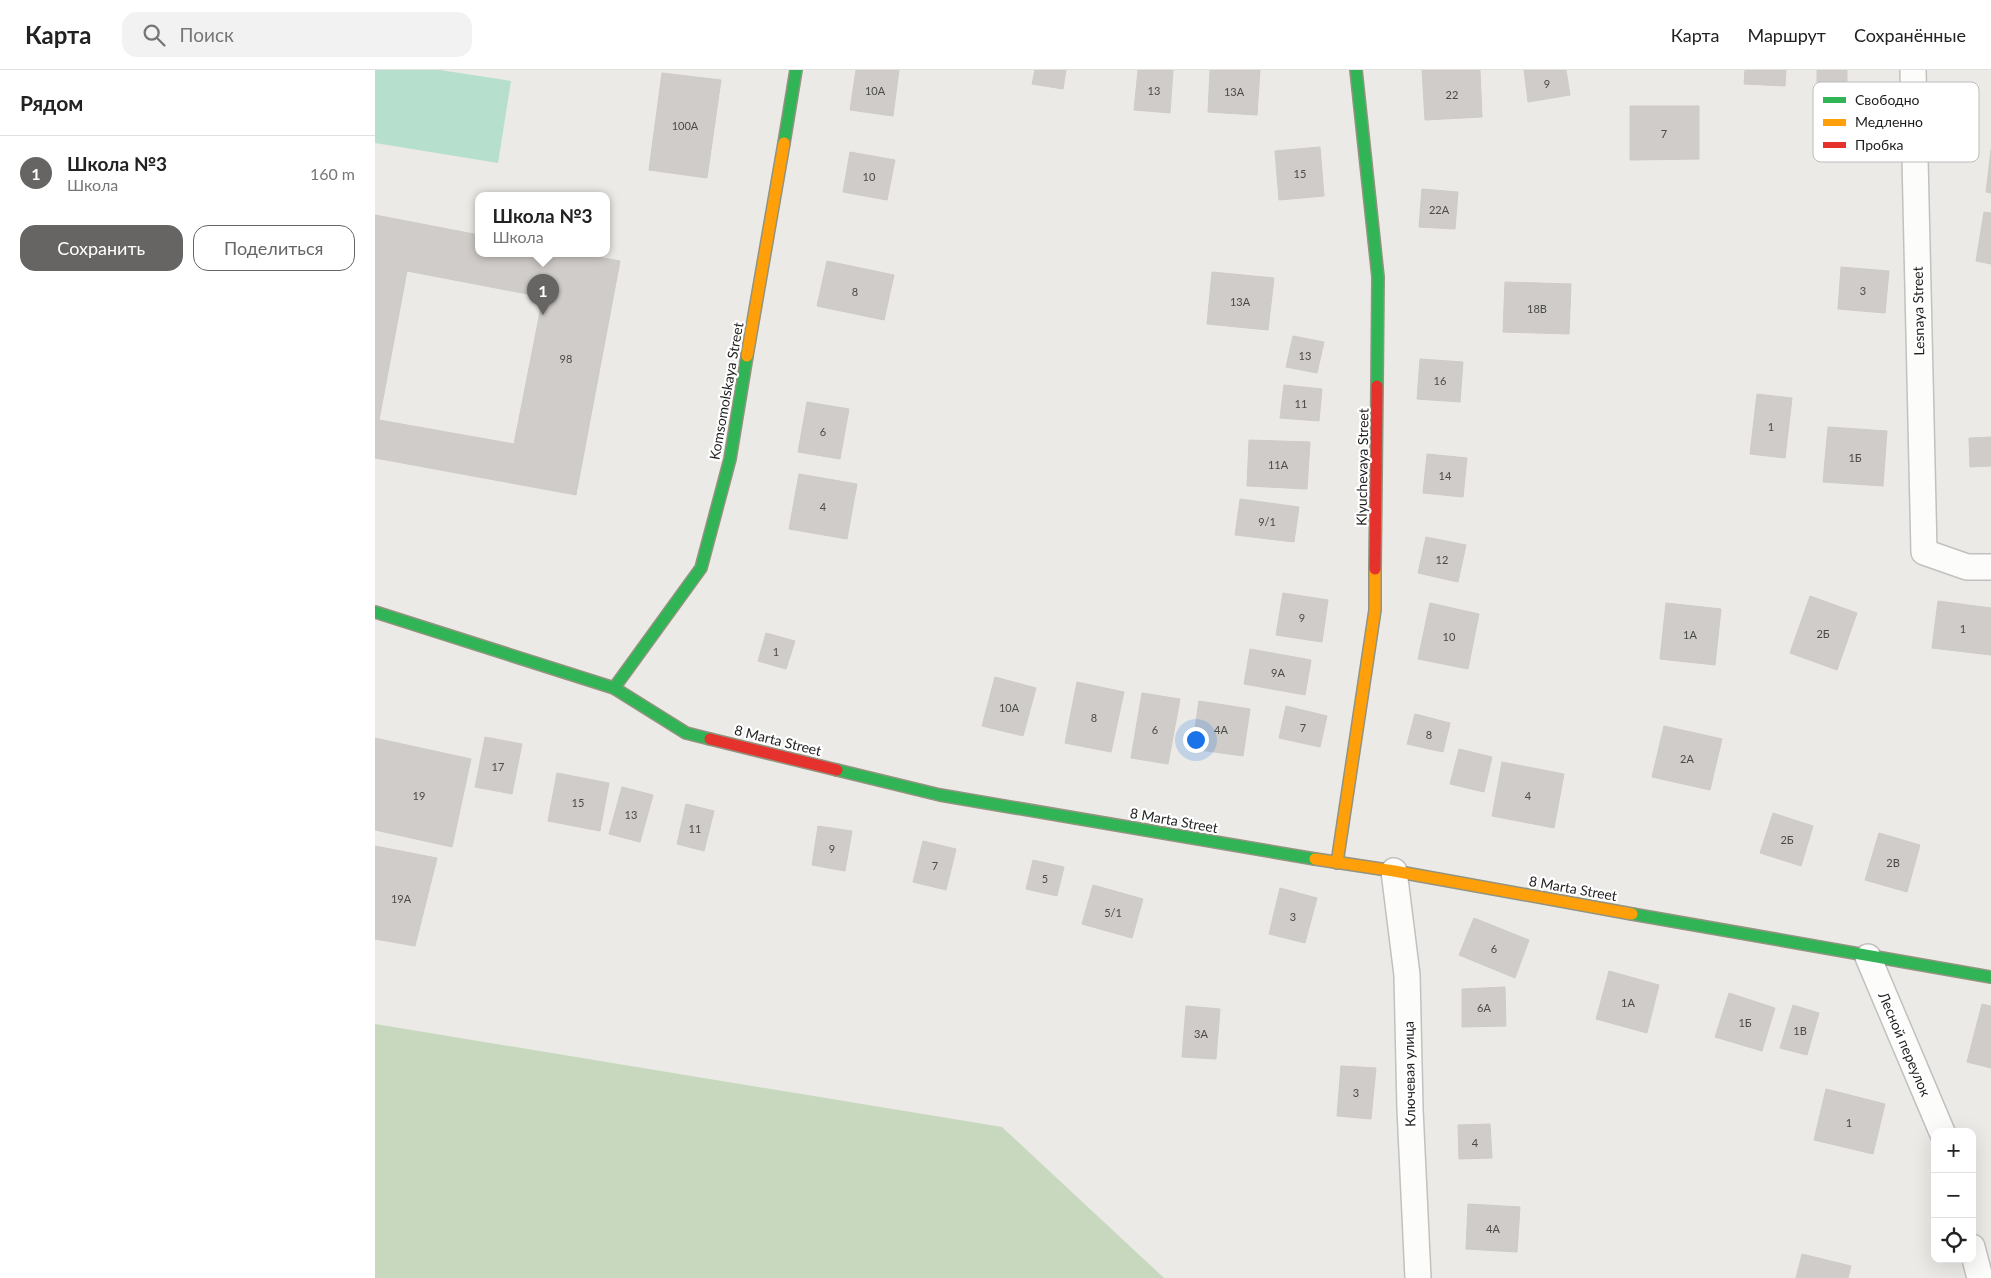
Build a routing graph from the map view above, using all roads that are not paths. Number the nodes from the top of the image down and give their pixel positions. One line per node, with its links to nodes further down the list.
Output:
1 (796, 70): 6 (street, Komsomolskaya Street)
2 (1356, 70): 7 (street, Klyuchevaya Street)
3 (1915, 162): 4 (street, Lesnaya Street)
4 (1991, 566)
5 (375, 612): 6 (street, 8 Marta Street)
6 (614, 688): 7 (street, 8 Marta Street)
7 (1337, 863): 8 (street, 8 Marta Street)
8 (1395, 871): 9 (street, 8 Marta Street); 13 (street, Ключевая улица)
9 (1868, 957): 10 (street, 8 Marta Street); 11 (street, Лесной переулок)
10 (1991, 977)
11 (1940, 1128)
12 (1976, 1261): 14 (street)
13 (1418, 1278)
14 (1981, 1278)

